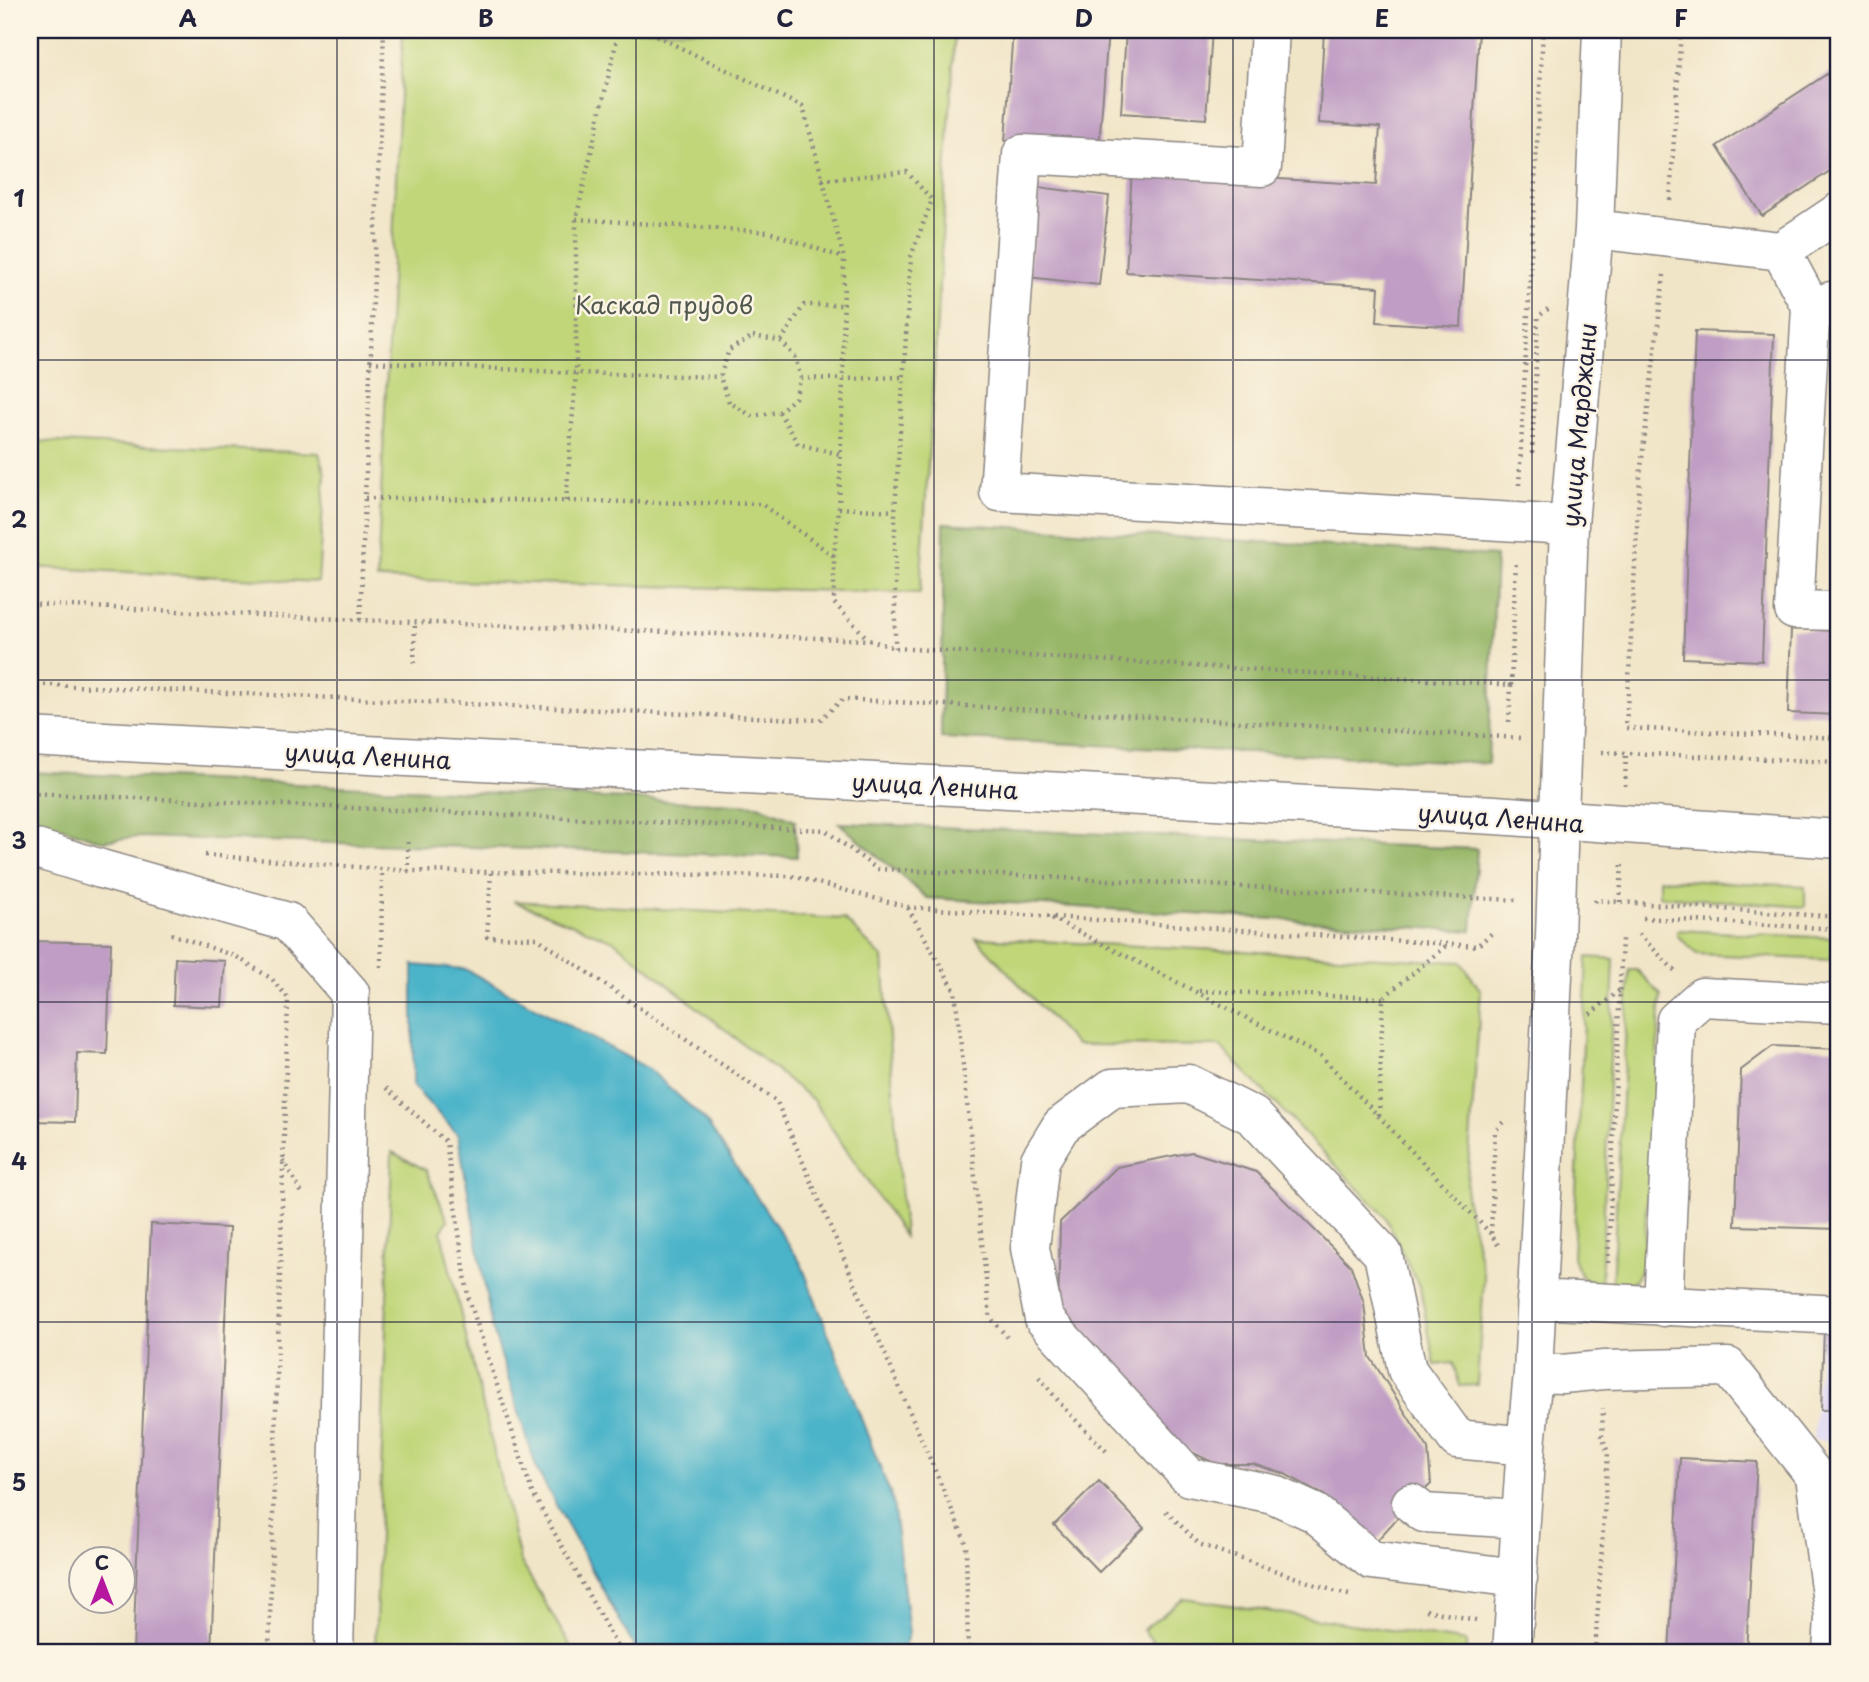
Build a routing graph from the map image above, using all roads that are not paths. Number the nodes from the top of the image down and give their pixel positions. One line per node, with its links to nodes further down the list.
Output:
1 (1270, 30): 7 (street)
2 (1602, 30): 4 (street, улица Марджани)
3 (1839, 212): 5 (street)
4 (1594, 229): 5 (street); 7 (street, улица Марджани)
5 (1781, 251): 6 (street)
6 (1830, 305): 8 (street)
7 (1569, 526): 10 (street, улица Марджани)
8 (1839, 611)
9 (30, 737): 10 (street, улица Ленина)
10 (1559, 820): 11 (street, улица Ленина); 14 (street, улица Марджани)
11 (1839, 839)
12 (30, 847): 23 (street)
13 (1839, 1004): 15 (street)
14 (1536, 1299): 15 (street); 17 (street, улица Марджани)
15 (1663, 1307): 16 (street)
16 (1839, 1315)
17 (1533, 1373): 18 (street, улица Марджани); 22 (street)
18 (1526, 1446): 20 (street, улица Марджани); 21 (street)
19 (1411, 1503): 20 (street)
20 (1521, 1519): 21 (street, улица Марджани)
21 (1518, 1578): 24 (street, улица Марджани)
22 (1835, 1629)
23 (334, 1652)
24 (1512, 1652)

